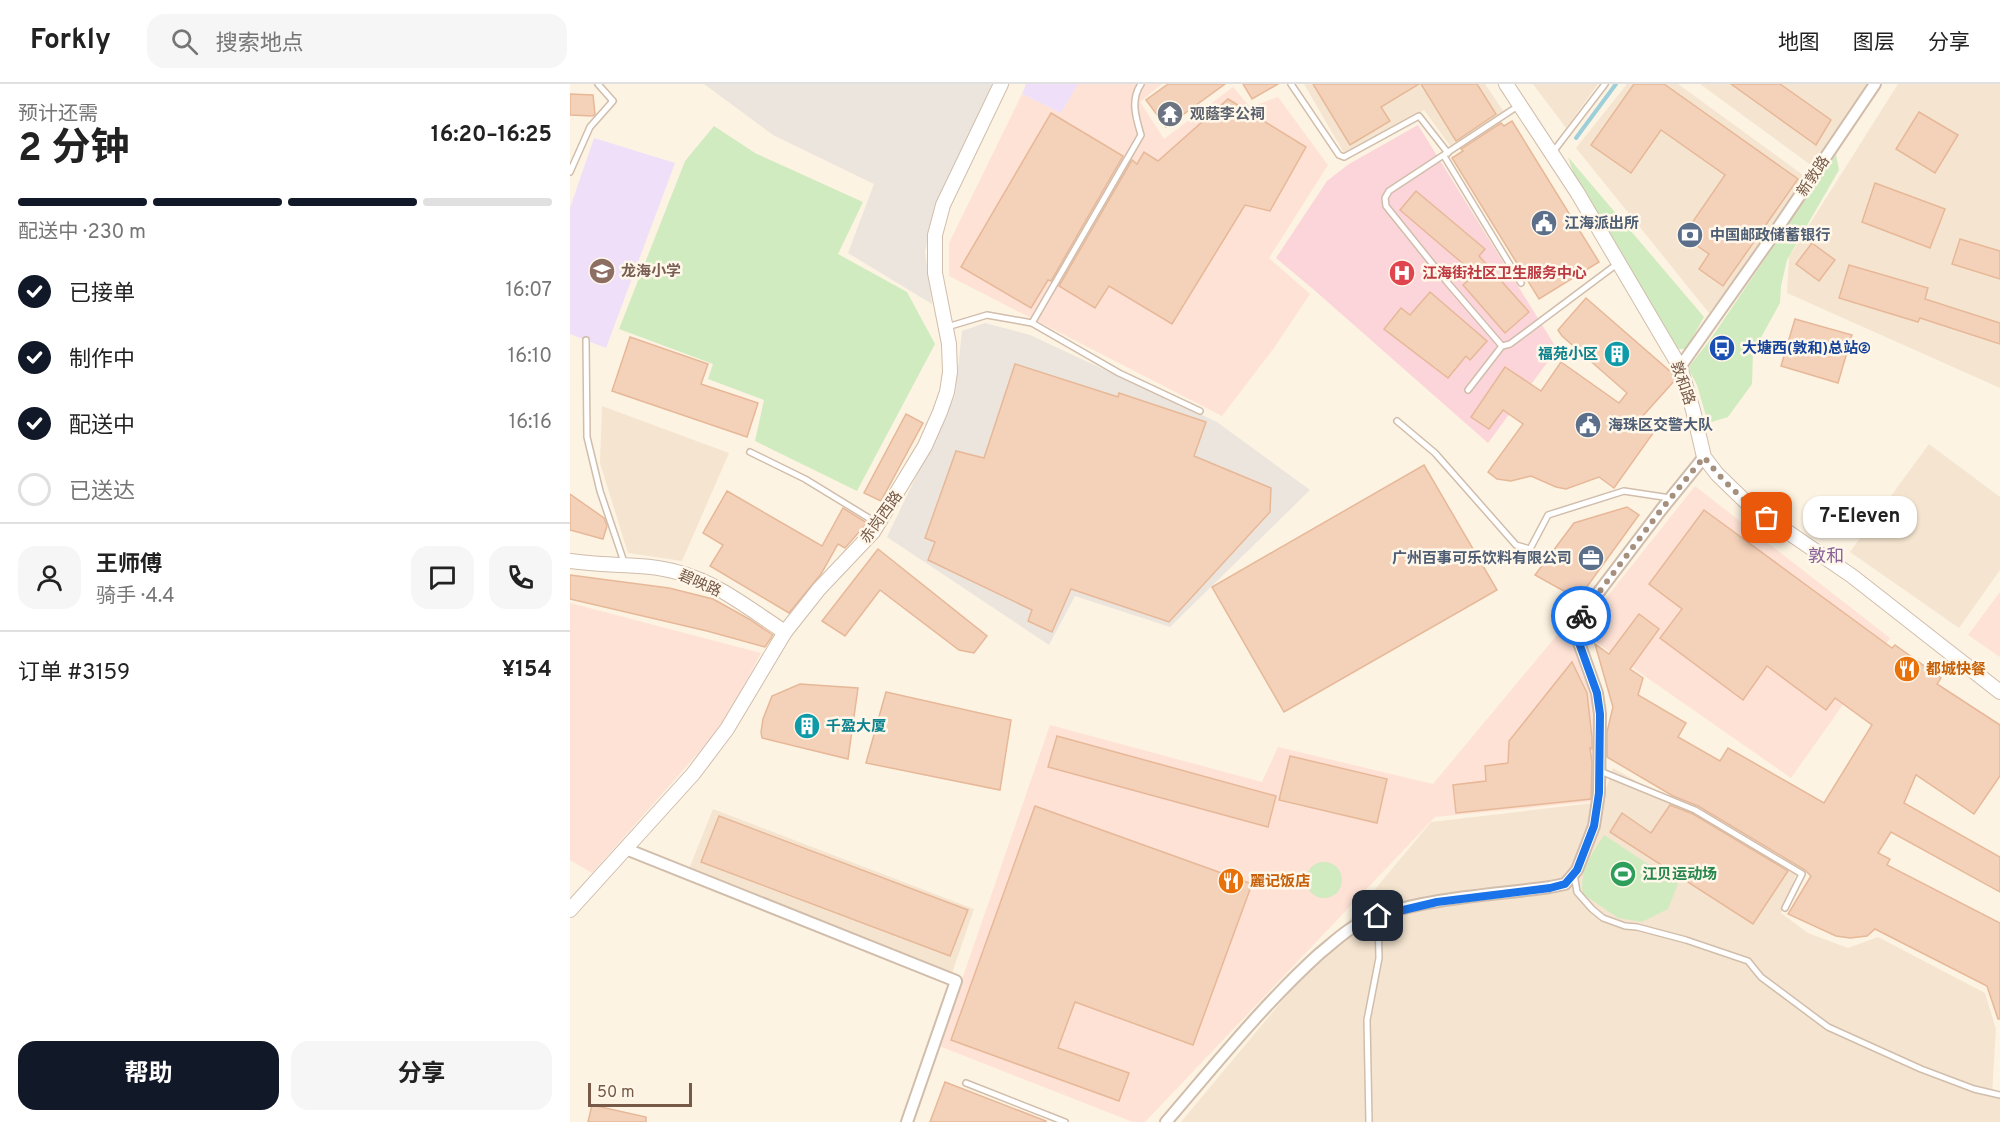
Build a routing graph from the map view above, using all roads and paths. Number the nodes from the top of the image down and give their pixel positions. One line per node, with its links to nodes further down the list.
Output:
1 (598, 84): 11 (lane)
2 (1001, 84): 15 (street, 赤岗西路)
3 (1141, 84): 14 (lane)
4 (1291, 84): 10 (lane)
5 (1506, 84): 8 (street, 敦和路)
6 (1605, 84): 9 (lane)
7 (1875, 84): 18 (street, 新敦路)
8 (1520, 105): 9 (street, 敦和路); 10 (lane)
9 (1552, 154): 12 (street, 敦和路)
10 (1446, 155): 13 (lane); 17 (lane)
11 (570, 172)
12 (1619, 263): 17 (lane); 18 (street, 敦和路)
13 (1521, 283)
14 (1032, 323): 15 (lane); 20 (lane)
15 (945, 327): 25 (street, 赤岗西路)
16 (586, 340): 27 (lane)
17 (1502, 346): 19 (lane)
18 (1680, 367): 23 (street, 敦和路)
19 (1468, 390)
20 (1200, 411)
21 (1397, 421): 24 (lane)
22 (750, 452): 25 (lane)
23 (1704, 457): 24 (street); 29 (street, 敦和路)
24 (1671, 498): 30 (street)
25 (879, 524): 28 (street, 赤岗西路)
26 (570, 561): 27 (street, 碧映路)
27 (625, 567): 28 (street, 碧映路)
28 (785, 632): 31 (street, 赤岗西路)
29 (2000, 692)
30 (1600, 771): 32 (street); 33 (lane)
31 (626, 849): 34 (street, 赤岗西路); 38 (street)
32 (1574, 874): 35 (street); 37 (lane)
33 (1785, 908)
34 (570, 910)
35 (1378, 916): 40 (street); 41 (lane)
36 (966, 1083): 39 (lane)
37 (2000, 1095)
38 (907, 1122)
39 (1065, 1122)
40 (1166, 1122)
41 (1369, 1122)

